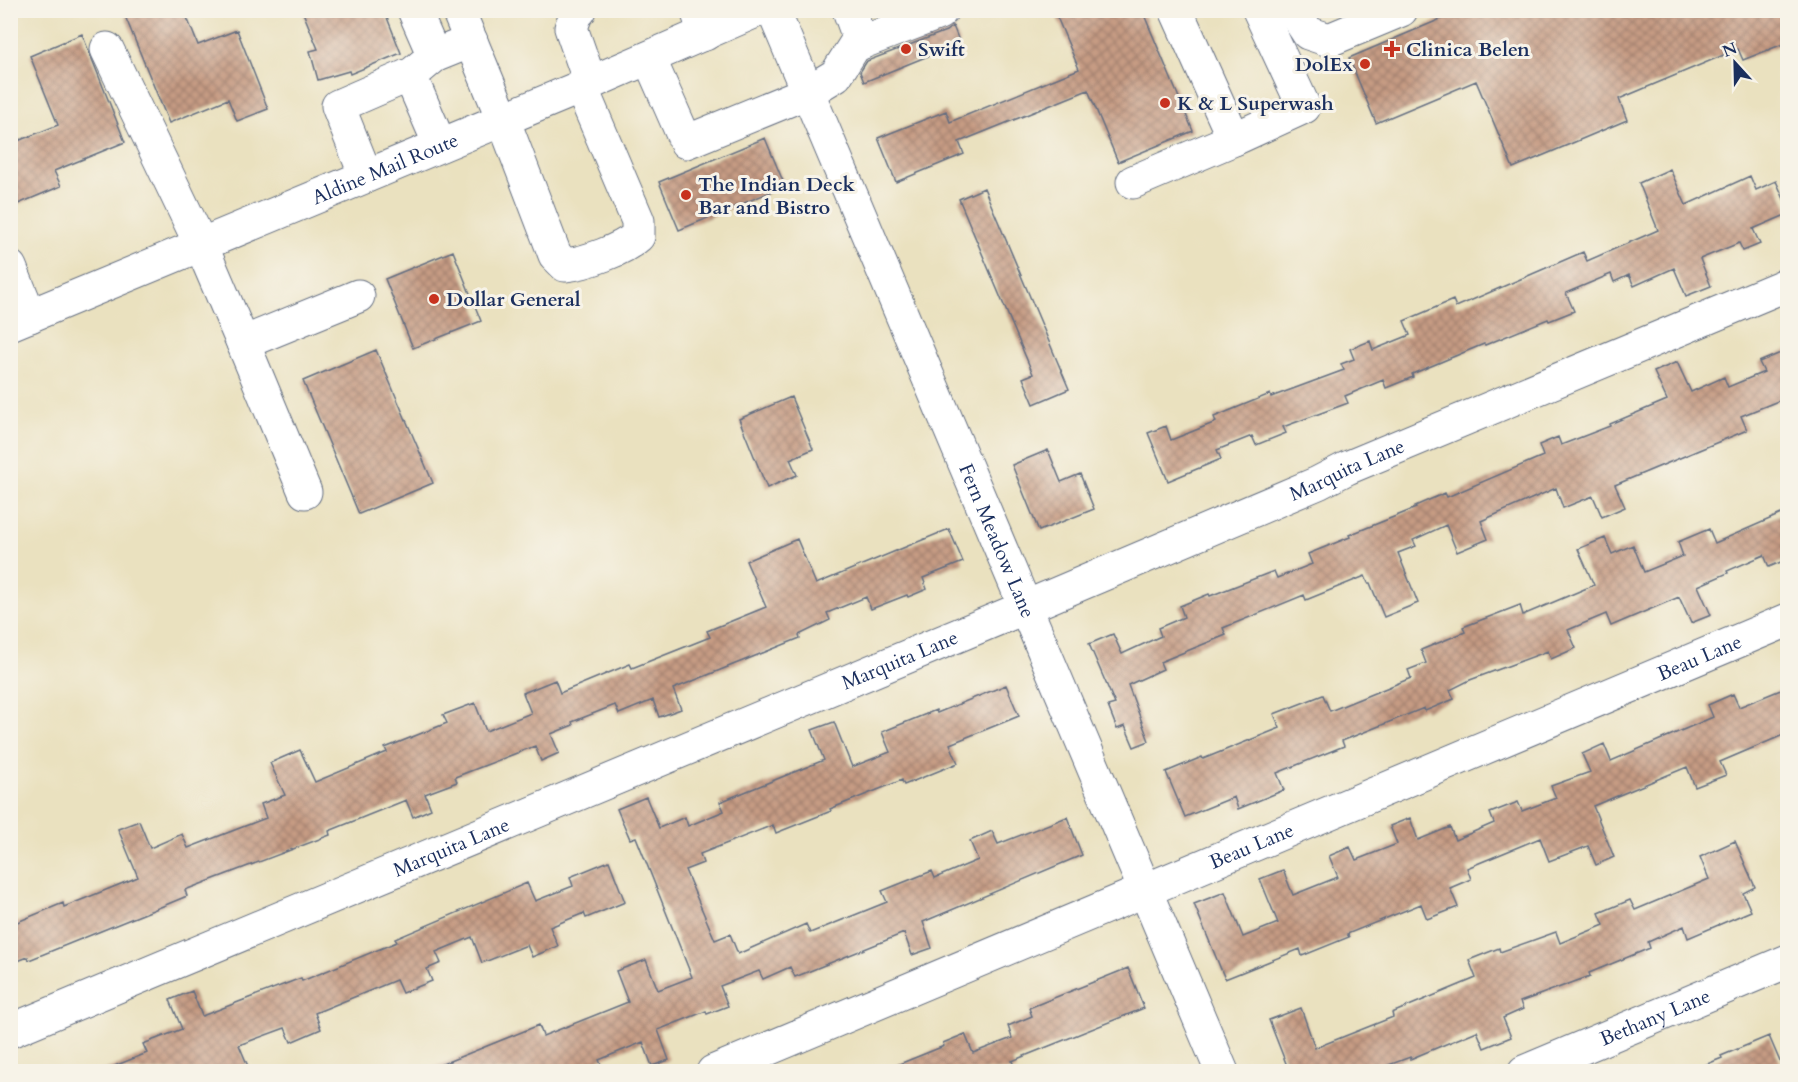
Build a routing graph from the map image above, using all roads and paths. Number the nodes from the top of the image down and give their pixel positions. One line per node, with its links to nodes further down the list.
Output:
1 (414, 10): 16 (street)
2 (458, 10): 13 (street)
3 (580, 10): 19 (street)
4 (758, 10): 12 (street, Aldine Mail Route)
5 (773, 10): 20 (street, Fern Meadow Lane)
6 (849, 10): 14 (street)
7 (942, 10): 14 (street)
8 (1176, 10): 22 (street)
9 (1259, 10): 22 (street)
10 (1293, 10): 11 (street)
11 (1401, 10)
12 (701, 22): 17 (street, Aldine Mail Route)
13 (471, 41): 16 (street); 21 (street)
14 (861, 43): 20 (street)
15 (107, 49): 26 (street)
16 (434, 56): 18 (street)
17 (649, 58): 19 (street, Aldine Mail Route); 20 (street)
18 (409, 76): 23 (street); 24 (street)
19 (586, 85): 21 (street, Aldine Mail Route); 21 (street)
20 (808, 92): 33 (street, Fern Meadow Lane)
21 (503, 119): 23 (street, Aldine Mail Route)
22 (1234, 139): 25 (street)
23 (440, 145): 24 (street, Aldine Mail Route)
24 (366, 176): 26 (street, Aldine Mail Route)
25 (1133, 182)
26 (201, 245): 30 (street, Aldine Mail Route); 31 (street)
27 (10, 267): 30 (street)
28 (1788, 284): 33 (street, Marquita Lane)
29 (358, 296): 31 (street)
30 (20, 320)
31 (243, 343): 32 (street)
32 (305, 492)
33 (1026, 608): 35 (street, Fern Meadow Lane); 37 (street, Marquita Lane)
34 (1788, 620): 35 (street, Beau Lane)
35 (1145, 889): 38 (street, Beau Lane); 39 (street, Fern Meadow Lane)
36 (1788, 961): 40 (street, Bethany Lane)
37 (10, 1031)
38 (713, 1071)
39 (1222, 1071)
40 (1524, 1071)

